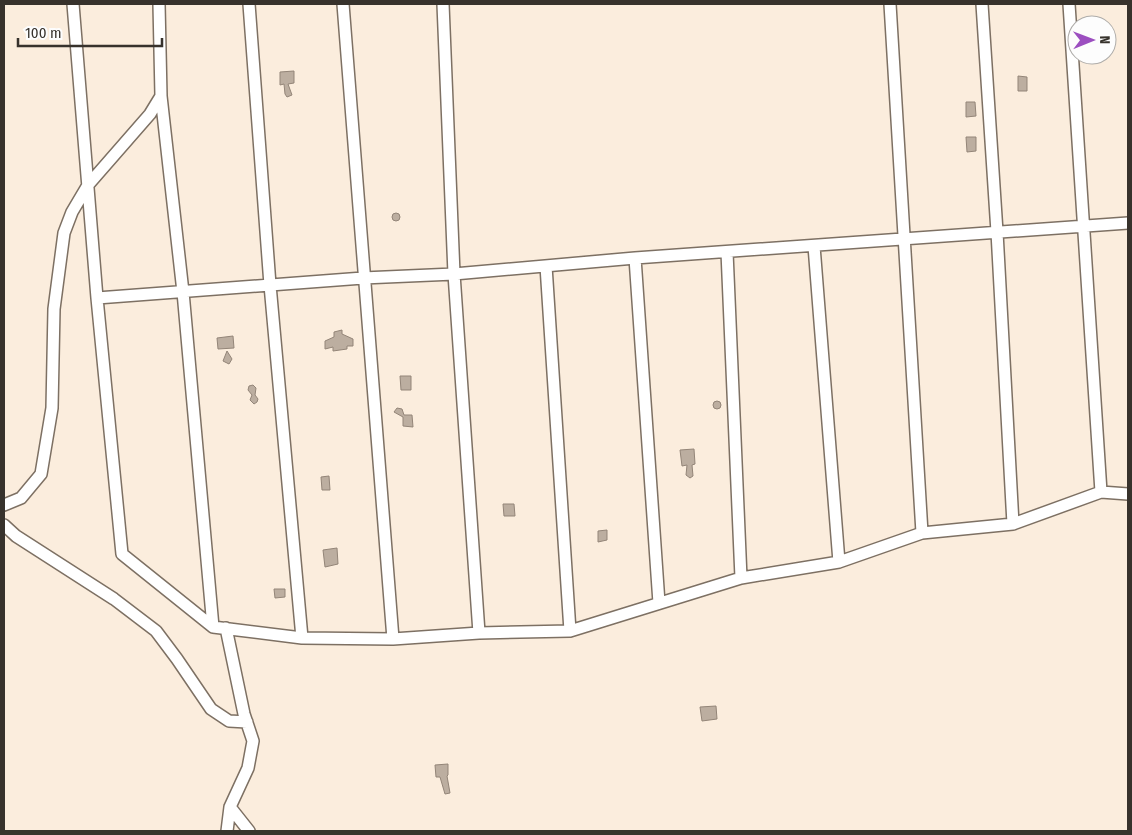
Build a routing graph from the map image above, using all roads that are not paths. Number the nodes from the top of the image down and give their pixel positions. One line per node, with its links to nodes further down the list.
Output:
1 (73, 4): 10 (street)
2 (159, 4): 9 (street)
3 (249, 4): 21 (street)
4 (343, 4): 20 (street)
5 (443, 4): 19 (street)
6 (890, 4): 14 (street)
7 (982, 4): 13 (street)
8 (1069, 4): 12 (street)
9 (161, 96): 10 (street); 22 (street)
10 (88, 185): 23 (street); 26 (street)
11 (1128, 223): 12 (street)
12 (1083, 226): 13 (street); 24 (street)
13 (997, 232): 14 (street); 27 (street)
14 (904, 239): 15 (street); 29 (street)
15 (814, 246): 16 (street); 30 (street)
16 (727, 252): 17 (street); 31 (street)
17 (635, 258): 18 (street); 32 (street)
18 (546, 266): 19 (street); 35 (street)
19 (454, 274): 20 (street); 36 (street)
20 (363, 278): 21 (street); 38 (street)
21 (270, 285): 22 (street); 37 (street)
22 (182, 292): 23 (street); 33 (street)
23 (97, 298): 33 (street)
24 (1101, 492): 25 (street); 27 (street)
25 (1128, 494)
26 (4, 505)
27 (1013, 524): 29 (street)
28 (4, 525): 39 (street)
29 (922, 533): 30 (street)
30 (840, 562): 31 (street)
31 (741, 578): 32 (street)
32 (659, 603): 35 (street)
33 (213, 627): 34 (street)
34 (226, 628): 37 (street); 39 (street)
35 (570, 631): 36 (street)
36 (479, 633): 38 (street)
37 (302, 638): 38 (street)
38 (393, 639)
39 (247, 722): 40 (street)
40 (230, 808): 41 (street); 42 (street)
41 (227, 831)
42 (249, 831)

